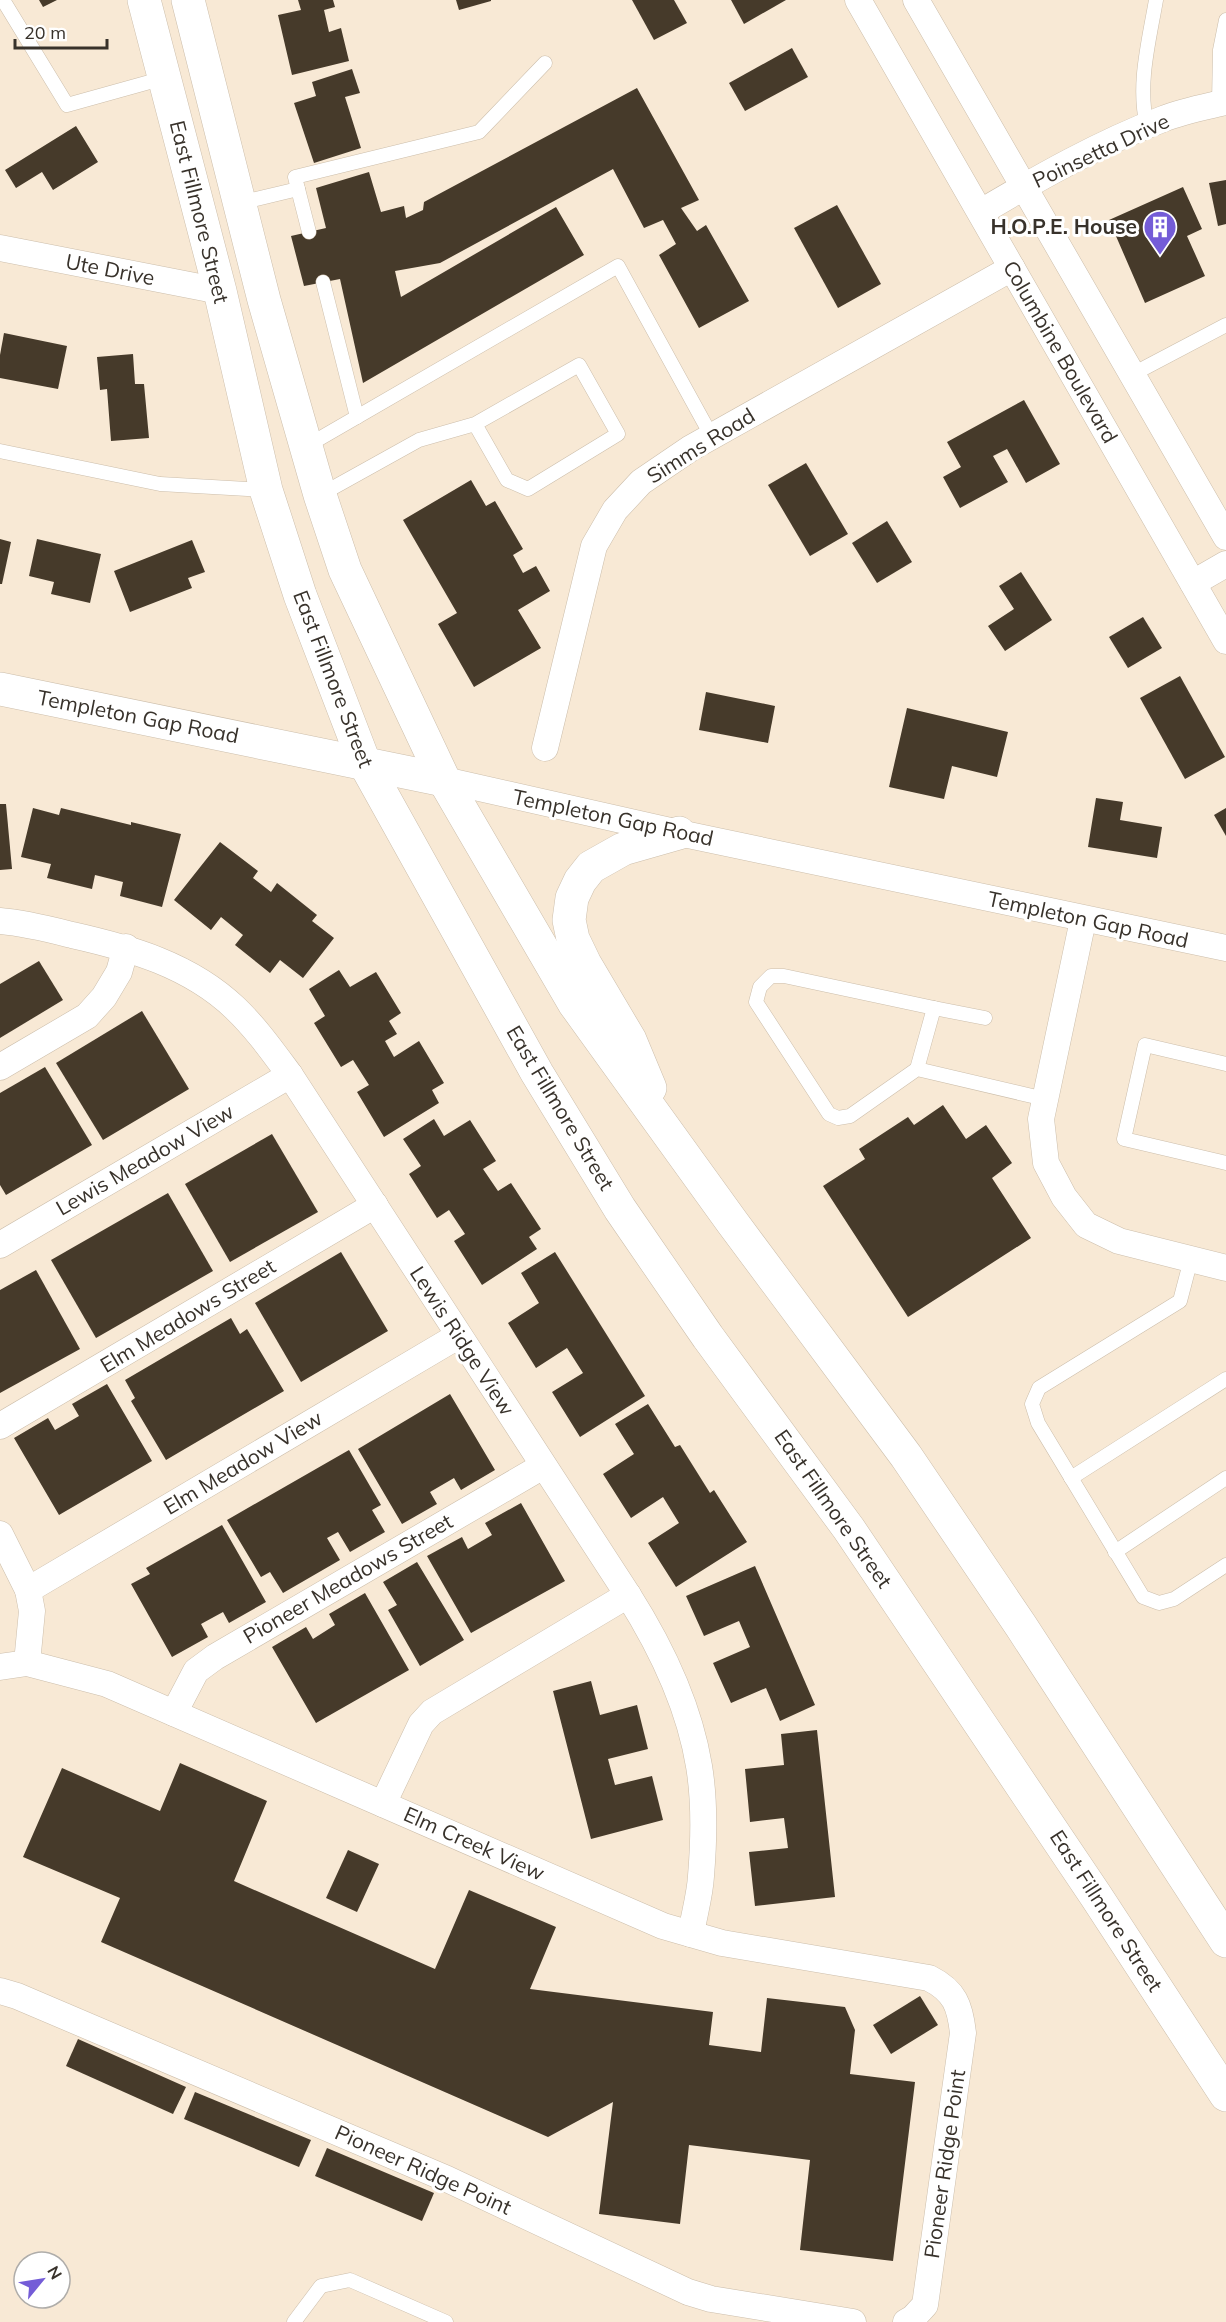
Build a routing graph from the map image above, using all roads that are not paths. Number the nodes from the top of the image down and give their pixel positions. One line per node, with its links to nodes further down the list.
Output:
1 (3, 0): 9 (lane)
2 (144, 0): 9 (main road, East Fillmore Street)
3 (188, 0): 14 (main road, East Fillmore Street)
4 (858, 0): 15 (street, Columbine Boulevard)
5 (916, 0): 12 (street)
6 (1156, 0): 11 (lane)
7 (1226, 20): 10 (lane)
8 (545, 63): 13 (lane)
9 (164, 78): 20 (main road, East Fillmore Street)
10 (1223, 103): 11 (street, Poinsetta Drive)
11 (1147, 126): 12 (street, Poinsetta Drive)
12 (1025, 186): 15 (street, Poinsetta Drive); 22 (street)
13 (298, 189): 14 (lane); 16 (lane)
14 (239, 203): 26 (main road, East Fillmore Street)
15 (981, 212): 18 (street, Columbine Boulevard)
16 (309, 232)
17 (0, 248): 20 (street, Ute Drive)
18 (1012, 268): 25 (street, Simms Road); 32 (street, Columbine Boulevard)
19 (323, 282): 23 (lane)
20 (220, 291): 28 (main road, East Fillmore Street)
21 (1226, 325): 22 (lane)
22 (1133, 374): 30 (street)
23 (357, 417): 25 (lane); 26 (lane)
24 (475, 424): 24 (lane); 29 (lane)
25 (712, 436): 35 (street, Simms Road)
26 (305, 447): 29 (main road, East Fillmore Street)
27 (0, 451): 28 (lane)
28 (267, 490): 36 (main road, East Fillmore Street)
29 (320, 495): 37 (main road, East Fillmore Street)
30 (1226, 537)
31 (1226, 564): 32 (street)
32 (1193, 583): 33 (street, Columbine Boulevard)
33 (1226, 641)
34 (0, 689): 36 (main road, Templeton Gap Road)
35 (545, 748)
36 (364, 762): 37 (main road, Templeton Gap Road); 75 (main road, East Fillmore Street)
37 (444, 780): 38 (street, Templeton Gap Road); 50 (main road, East Fillmore Street)
38 (679, 833): 39 (street, Templeton Gap Road); 50 (main road)
39 (1083, 920): 42 (street, Templeton Gap Road); 49 (street)
40 (0, 921): 41 (street, Lewis Ridge View)
41 (126, 947): 46 (street); 48 (street, Lewis Ridge View)
42 (1226, 948)
43 (934, 1008): 44 (lane); 47 (lane); 47 (lane)
44 (985, 1018)
45 (1226, 1064): 51 (lane)
46 (0, 1067)
47 (916, 1068): 49 (lane)
48 (290, 1075): 52 (street, Lewis Ridge View); 53 (street, Lewis Meadow View)
49 (1045, 1099): 54 (street)
50 (670, 1137): 72 (main road, East Fillmore Street)
51 (1226, 1163)
52 (375, 1205): 56 (street, Lewis Ridge View); 58 (street, Elm Meadows Street)
53 (0, 1245)
54 (1191, 1259): 55 (street); 60 (lane)
55 (1226, 1268)
56 (458, 1336): 59 (street, Lewis Ridge View); 65 (street, Elm Meadow View)
57 (1226, 1379): 60 (lane)
58 (0, 1426)
59 (543, 1466): 66 (street, Lewis Ridge View); 69 (street, Pioneer Meadows Street)
60 (1071, 1478): 63 (lane)
61 (1226, 1479): 63 (lane)
62 (0, 1534): 65 (street)
63 (1115, 1552): 64 (lane)
64 (1226, 1565)
65 (28, 1590): 67 (street)
66 (628, 1595): 70 (street); 71 (street, Lewis Ridge View)
67 (27, 1663): 68 (street, Elm Creek View); 69 (street, Elm Creek View)
68 (0, 1667)
69 (174, 1713): 70 (street, Elm Creek View)
70 (383, 1804): 71 (street, Elm Creek View)
71 (691, 1934): 74 (street, Elm Creek View)
72 (1226, 1941)
73 (0, 1991): 78 (street, Pioneer Ridge Point)
74 (954, 1999): 79 (street, Pioneer Ridge Point)
75 (1226, 2095)
76 (294, 2322): 77 (lane)
77 (446, 2322)
78 (854, 2322)
79 (906, 2322)

